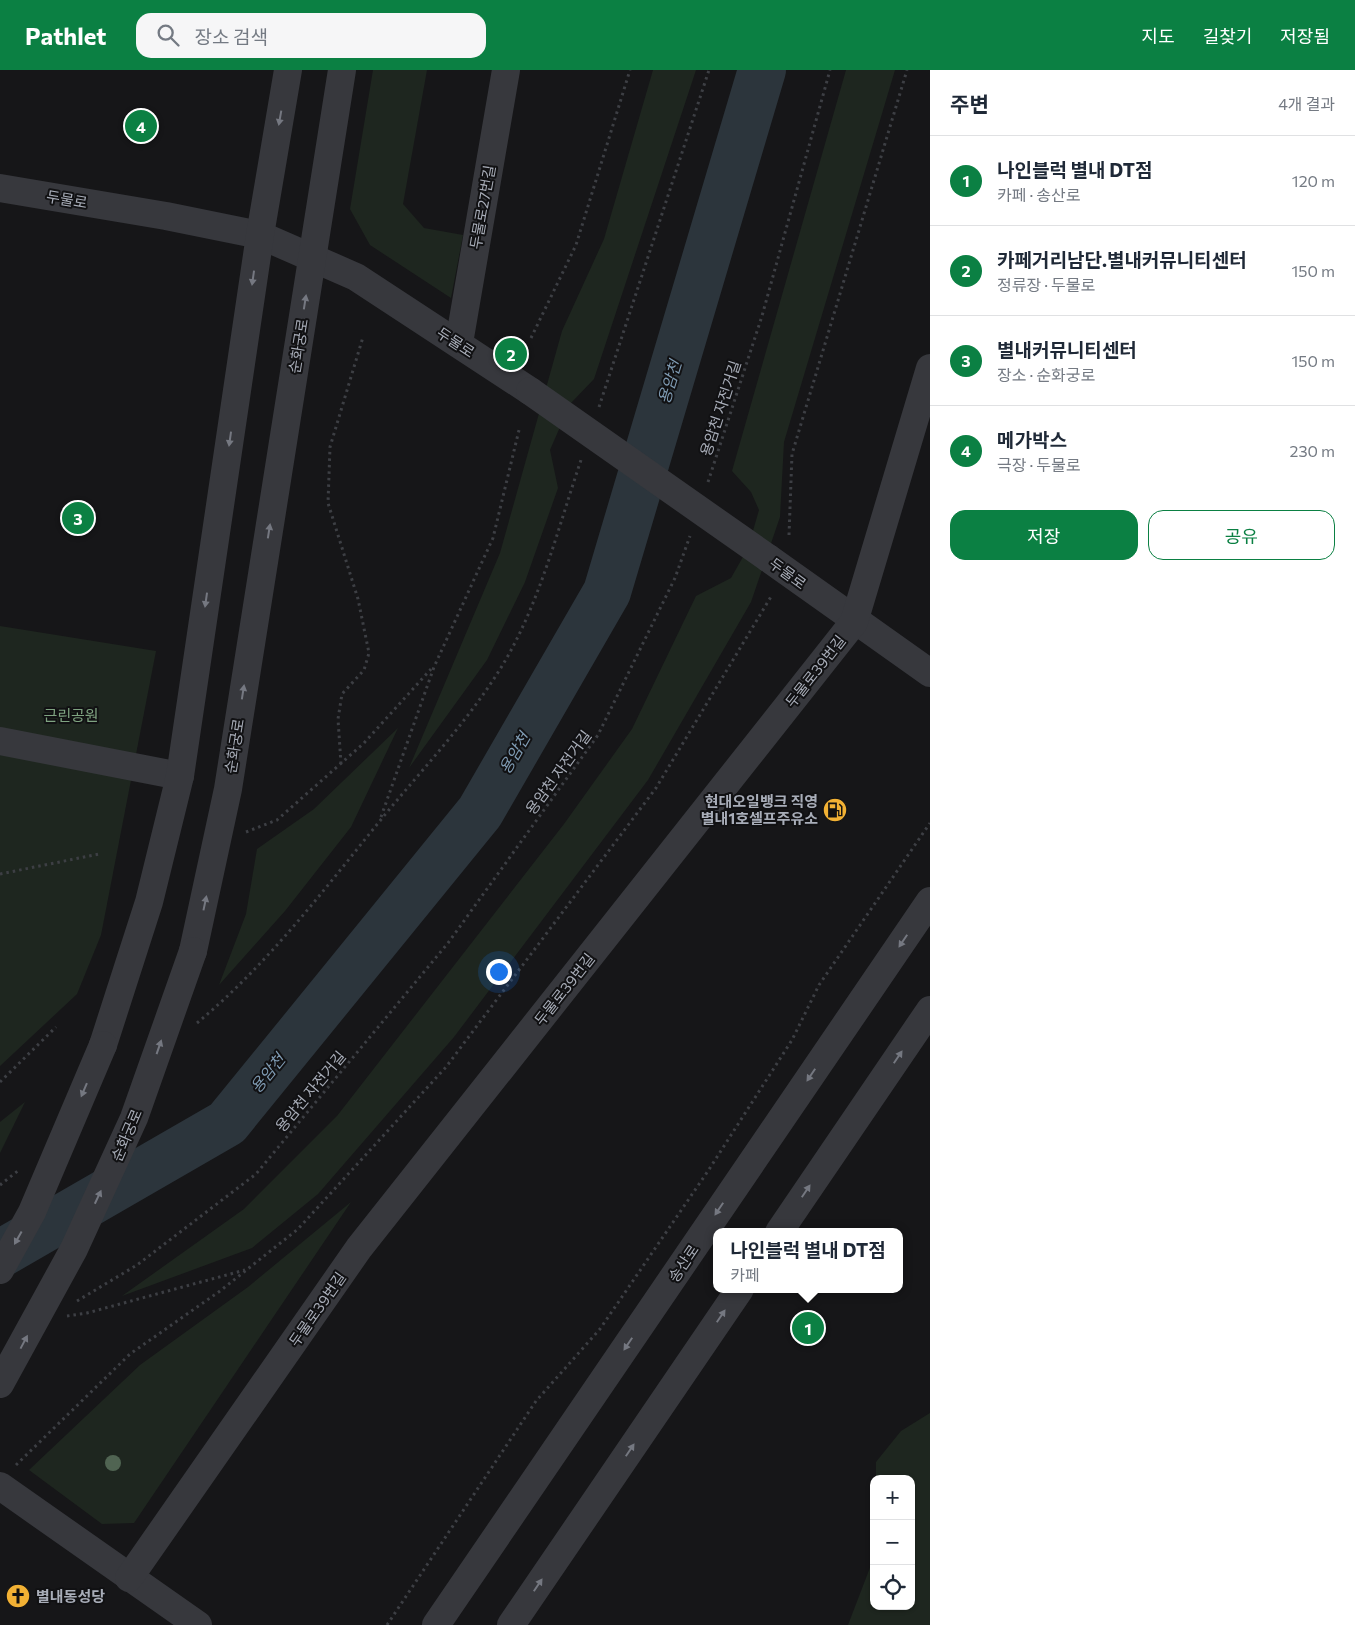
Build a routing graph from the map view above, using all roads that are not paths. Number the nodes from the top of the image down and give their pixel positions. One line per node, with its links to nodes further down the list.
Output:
1 (288, 70): 5 (street, one-way to 5)
2 (342, 70): 6 (street, 순화궁로)
3 (506, 70): 7 (street, 두물로27번길)
4 (0, 188): 5 (street, 두물로)
5 (260, 235): 6 (street, 두물로); 12 (street, one-way to 12)
6 (312, 258): 7 (street, 두물로); 18 (street, 순화궁로, one-way to 6, bridge)
7 (459, 343): 9 (street, 두물로, bridge)
8 (929, 373): 9 (street, 두물로39번길)
9 (854, 622): 10 (street, 두물로); 20 (street, 두물로39번길)
10 (930, 673)
11 (0, 741): 12 (street)
12 (180, 776): 16 (street, one-way to 16, bridge)
13 (930, 900): 22 (street, 송산로, one-way to 22)
14 (930, 1010): 15 (street, one-way to 14)
15 (782, 1228)
16 (0, 1270)
17 (737, 1293): 23 (street, one-way to 17)
18 (0, 1384)
19 (0, 1486): 20 (street)
20 (129, 1578): 21 (street)
21 (198, 1625)
22 (436, 1625)
23 (511, 1625)

